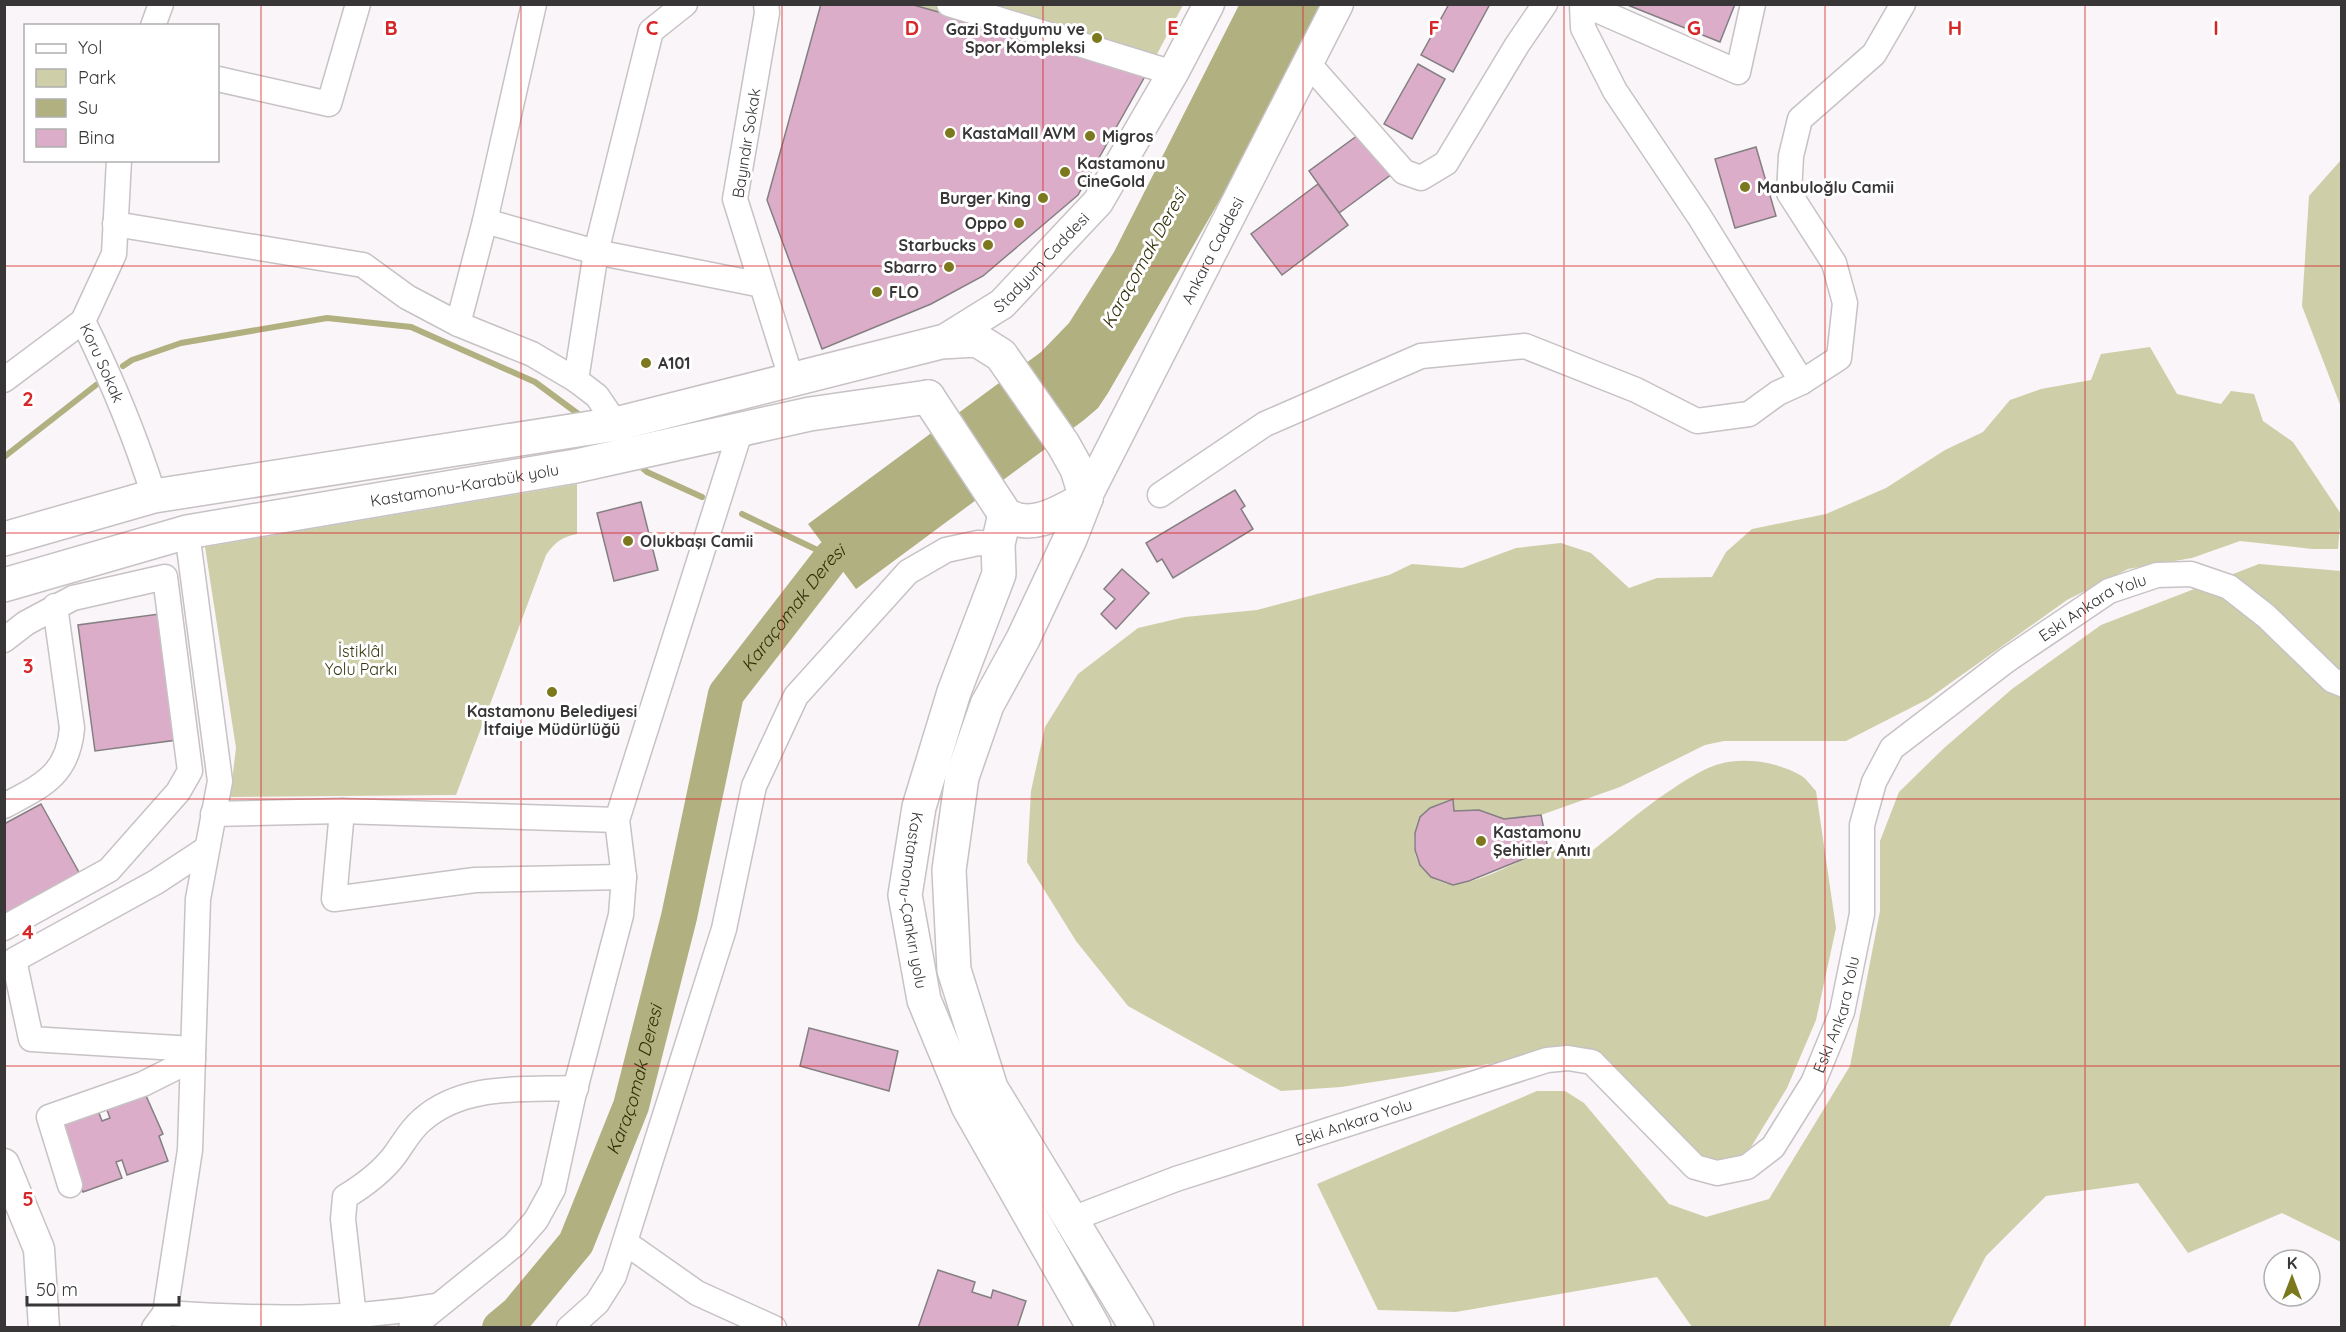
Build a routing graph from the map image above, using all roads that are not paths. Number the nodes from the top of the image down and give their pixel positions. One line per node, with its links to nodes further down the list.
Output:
1 (161, 4): 13 (street)
2 (358, 4): 16 (street)
3 (534, 4): 18 (street)
4 (685, 4): 20 (street)
5 (766, 4): 21 (street, Bayındır Sokak)
6 (949, 4): 15 (street)
7 (1209, 4): 15 (main road, Stadyum Caddesi)
8 (1338, 4): 14 (main road, Ankara Caddesi)
9 (1545, 4): 14 (street)
10 (1582, 4): 11 (street); 28 (street)
11 (1753, 4)
12 (1903, 4): 28 (street)
13 (154, 24)
14 (1307, 62): 34 (main road, Ankara Caddesi)
15 (1173, 73): 24 (main road, Stadyum Caddesi)
16 (219, 79)
17 (118, 162): 19 (street, Koru Sokak)
18 (485, 221): 20 (street); 23 (street)
19 (115, 224): 22 (street, Koru Sokak); 23 (street)
20 (596, 252): 21 (street); 26 (street)
21 (762, 285): 27 (street, Bayındır Sokak)
22 (83, 321): 25 (street); 33 (street, Koru Sokak)
23 (459, 324): 26 (street)
24 (941, 342): 27 (highway); 29 (highway); 34 (highway)
25 (4, 380)
26 (576, 380): 30 (street)
27 (792, 381): 30 (highway)
28 (1802, 382): 32 (street)
29 (928, 397): 31 (highway, Kastamonu-Karabük yolu); 35 (highway)
30 (616, 424): 33 (highway)
31 (741, 429): 36 (highway, Kastamonu-Karabük yolu); 47 (street)
32 (1160, 495)
33 (154, 496): 37 (highway)
34 (1086, 498): 35 (highway); 55 (highway, Kastamonu-Çankırı yolu)
35 (1002, 529): 56 (street); 64 (highway, Kastamonu-Çankırı yolu)
36 (187, 532): 38 (street); 40 (highway, Kastamonu-Karabük yolu)
37 (4, 539)
38 (192, 571): 39 (street); 46 (street)
39 (165, 577): 41 (street); 50 (street)
40 (4, 585)
41 (55, 606): 42 (street); 44 (street)
42 (4, 640)
43 (2342, 684): 55 (street, Eski Ankara Yolu)
44 (4, 806)
45 (342, 811): 46 (street); 47 (street); 49 (street)
46 (213, 814): 48 (street)
47 (618, 820): 49 (street)
48 (206, 849): 51 (street); 51 (street)
49 (624, 876): 52 (street)
50 (4, 928)
51 (193, 1054): 54 (street); 59 (street)
52 (576, 1088): 57 (street); 58 (street)
53 (4, 1164): 60 (main road)
54 (70, 1185)
55 (1072, 1219): 65 (highway, Kastamonu-Çankırı yolu)
56 (626, 1243): 62 (street); 63 (street)
57 (436, 1306): 58 (street); 61 (street)
58 (354, 1317): 59 (street)
59 (160, 1320)
60 (44, 1328)
61 (411, 1328)
62 (569, 1328)
63 (774, 1328)
64 (1094, 1328)
65 (1137, 1328)

